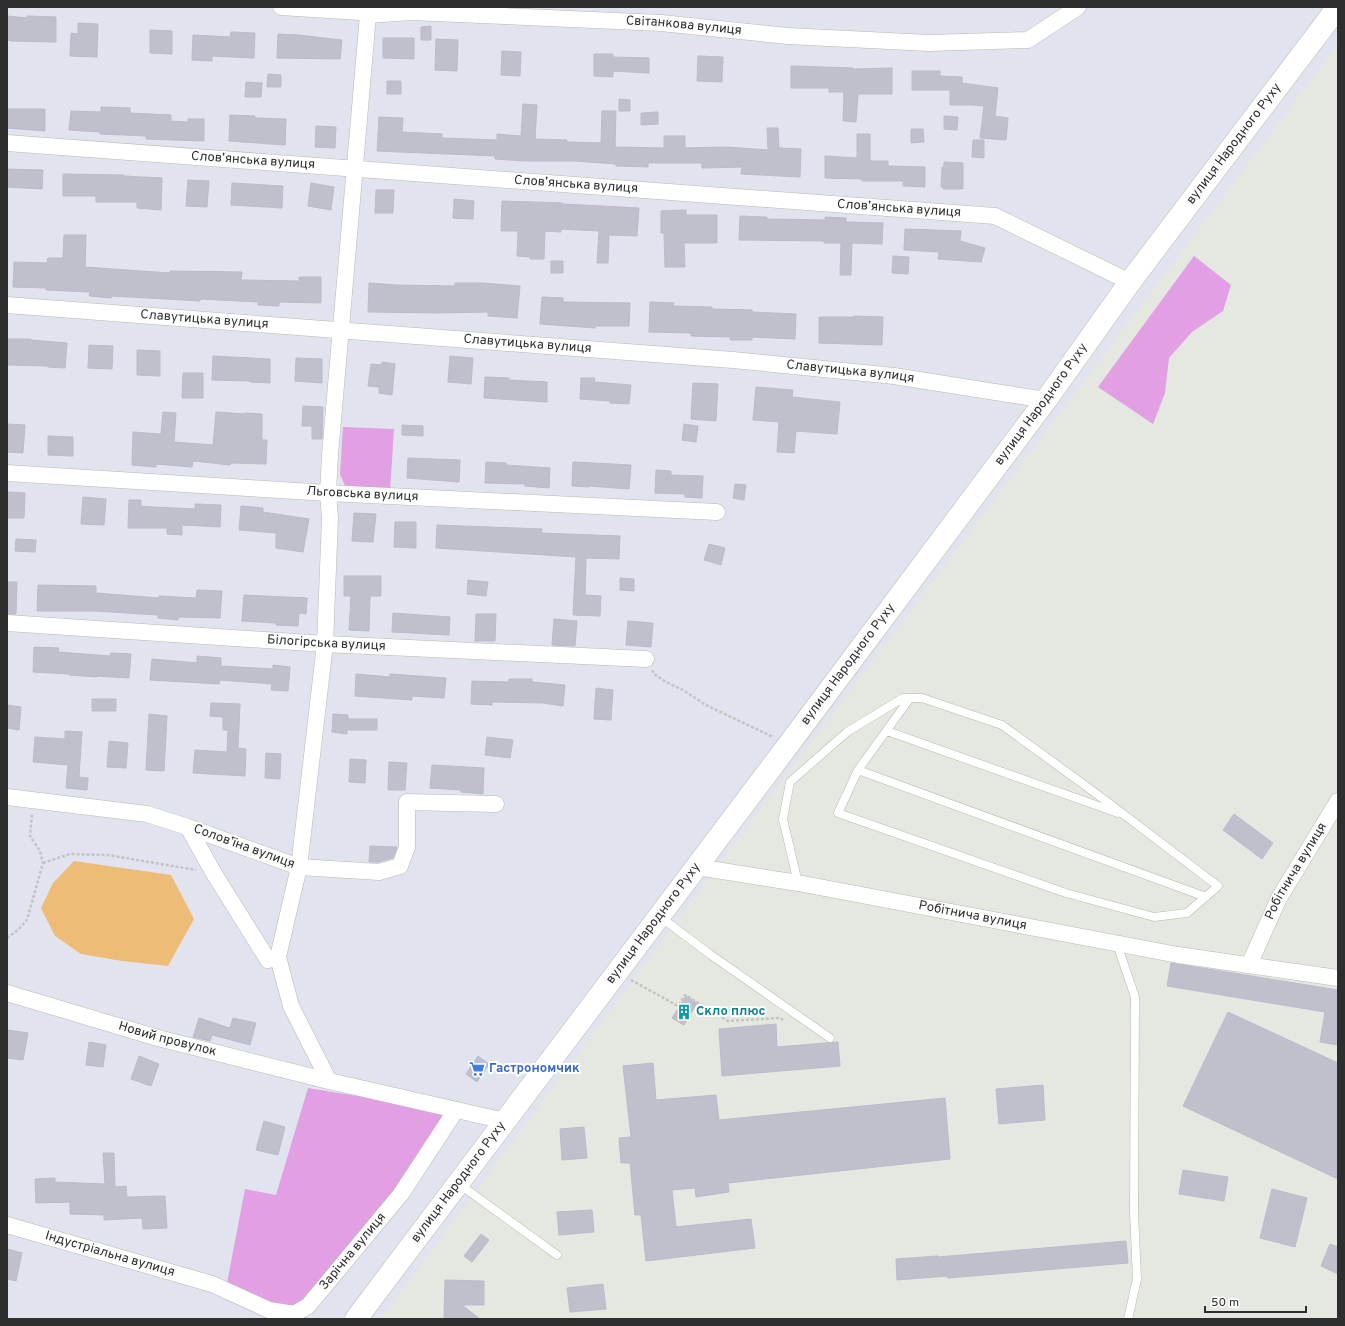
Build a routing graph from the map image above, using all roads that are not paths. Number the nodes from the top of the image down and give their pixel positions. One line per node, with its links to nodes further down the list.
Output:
1 (281, 7): 4 (street, Світанкова вулиця)
2 (1078, 7): 4 (street, Світанкова вулиця)
3 (1338, 7): 7 (main road, вулиця Народного Руху)
4 (368, 15): 6 (street)
5 (7, 143): 6 (street, Словʼянська вулиця)
6 (355, 168): 7 (street, Словʼянська вулиця); 9 (street)
7 (1130, 282): 10 (main road, вулиця Народного Руху)
8 (7, 305): 9 (street, Славутицька вулиця)
9 (340, 331): 10 (street, Славутицька вулиця); 12 (street)
10 (1046, 400): 26 (main road, вулиця Народного Руху)
11 (7, 473): 12 (street, Льговська вулиця)
12 (328, 493): 13 (street, Льговська вулиця); 15 (street)
13 (717, 512)
14 (7, 623): 15 (street, Білогірська вулиця)
15 (325, 644): 16 (street, Білогірська вулиця); 25 (street)
16 (646, 659)
17 (910, 698): 18 (lane); 23 (lane); 27 (lane)
18 (887, 731): 19 (lane); 23 (lane)
19 (858, 770): 28 (lane); 28 (lane)
20 (7, 797): 24 (street, Соловʼїна вулиця)
21 (1338, 801): 32 (street, Робітнича вулиця)
22 (496, 804): 25 (street, Соловʼїна вулиця)
23 (1125, 815): 28 (lane)
24 (188, 827): 25 (street, Соловʼїна вулиця); 31 (street)
25 (299, 867): 31 (street)
26 (697, 867): 27 (street, Робітнича вулиця); 29 (main road, вулиця Народного Руху)
27 (798, 883): 30 (street, Робітнича вулиця)
28 (1206, 897)
29 (659, 916): 35 (lane); 38 (main road, вулиця Народного Руху)
30 (1117, 944): 32 (street, Робітнича вулиця); 44 (lane)
31 (278, 957): 36 (street)
32 (1249, 965): 33 (street, Робітнича вулиця)
33 (1338, 978)
34 (7, 993): 36 (street, Новий провулок)
35 (830, 1038)
36 (329, 1081): 37 (street, Новий провулок)
37 (456, 1110): 38 (street, Новий провулок); 42 (street, Зарічна вулиця)
38 (505, 1121): 39 (main road, вулиця Народного Руху)
39 (458, 1183): 41 (lane); 43 (main road, вулиця Народного Руху)
40 (7, 1225): 42 (street, Індустріальна вулиця)
41 (557, 1255)
42 (212, 1284)
43 (356, 1319)
44 (1128, 1319)

